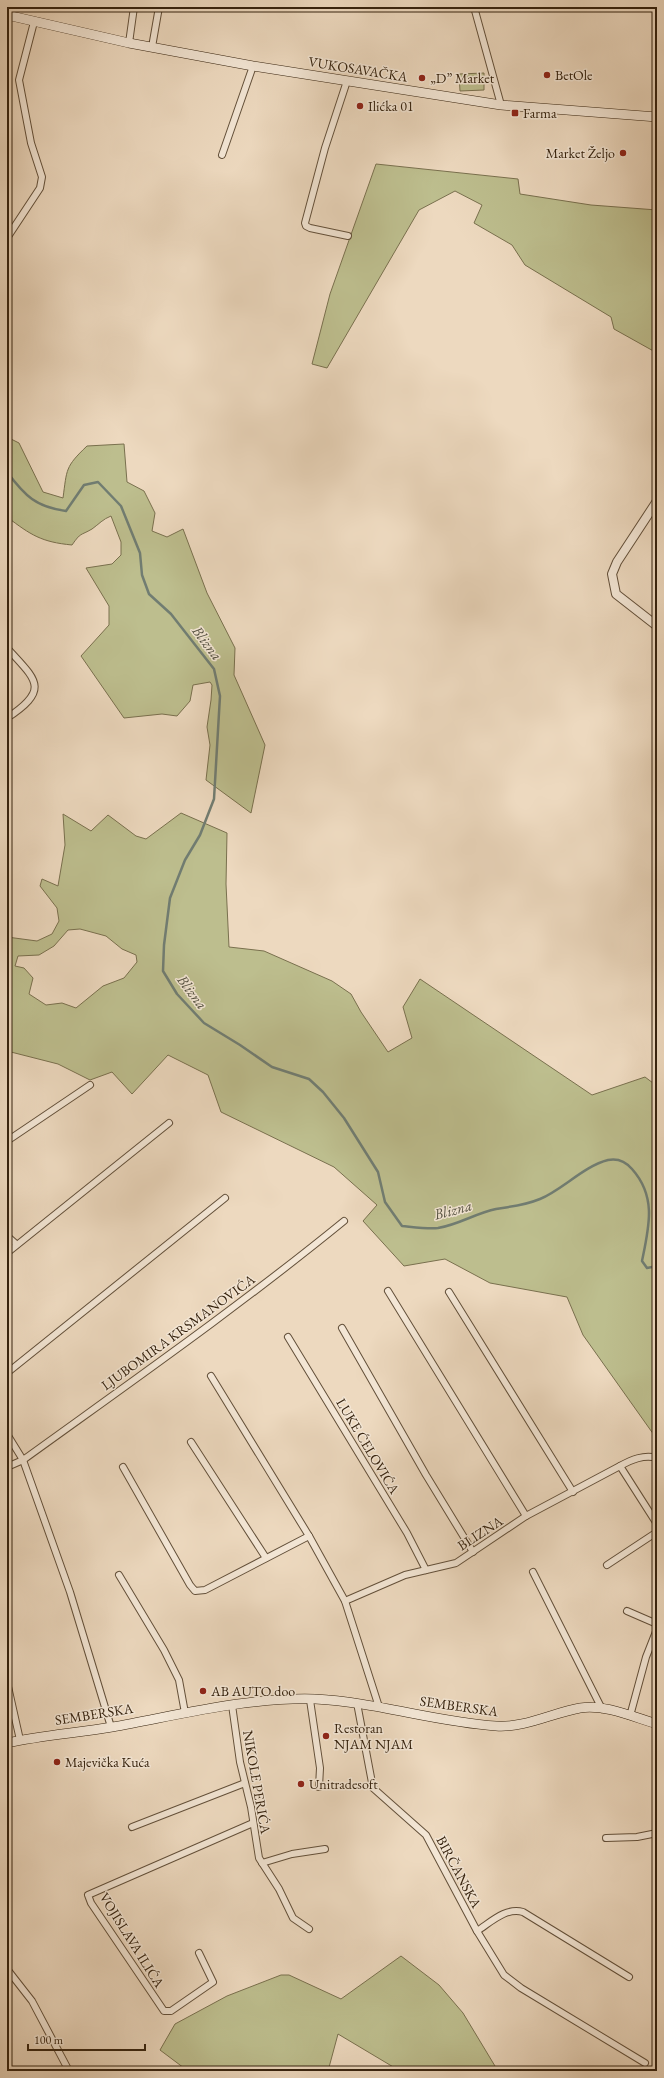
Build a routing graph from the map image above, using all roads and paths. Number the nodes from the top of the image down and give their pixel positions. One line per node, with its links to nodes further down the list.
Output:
1 (134, 7): 6 (street)
2 (159, 7): 7 (street)
3 (474, 7): 10 (street)
4 (7, 14): 5 (main road, VUKOSAVAČKA)
5 (34, 22): 6 (main road, VUKOSAVAČKA); 14 (street)
6 (129, 43): 7 (main road, VUKOSAVAČKA)
7 (152, 47): 8 (main road, VUKOSAVAČKA)
8 (252, 66): 9 (main road, VUKOSAVAČKA); 12 (street)
9 (347, 81): 10 (main road, VUKOSAVAČKA); 13 (street)
10 (501, 105): 11 (main road, VUKOSAVAČKA)
11 (657, 117)
12 (222, 155)
13 (348, 236)
14 (7, 238)
15 (657, 500): 16 (street)
16 (657, 626)
17 (7, 648): 18 (street)
18 (7, 718)
19 (90, 1086): 21 (street)
20 (169, 1122): 25 (street)
21 (7, 1141)
22 (225, 1198): 31 (street)
23 (344, 1221): 36 (street, LJUBOMIRA KRSMANOVIĆA)
24 (7, 1236): 25 (street)
25 (16, 1244): 26 (street)
26 (7, 1252)
27 (388, 1291): 41 (street)
28 (448, 1292): 40 (street)
29 (342, 1328): 45 (street)
30 (288, 1337): 48 (street, LUKE ĆELOVIĆA)
31 (7, 1373)
32 (211, 1376): 44 (street)
33 (7, 1434): 36 (street)
34 (191, 1442): 46 (street)
35 (657, 1458): 37 (street, BLIZNA)
36 (23, 1460): 38 (street, LJUBOMIRA KRSMANOVIĆA); 64 (street)
37 (620, 1466): 40 (street, BLIZNA); 42 (street)
38 (7, 1467)
39 (123, 1467): 46 (street)
40 (573, 1492): 41 (street, BLIZNA)
41 (526, 1516): 45 (street, BLIZNA)
42 (657, 1524)
43 (657, 1532): 47 (street)
44 (309, 1536): 46 (street); 51 (street)
45 (473, 1552): 48 (street, BLIZNA)
46 (266, 1558)
47 (607, 1565)
48 (426, 1570): 51 (street, BLIZNA)
49 (533, 1572): 60 (street)
50 (119, 1575): 61 (street)
51 (344, 1601): 59 (street)
52 (627, 1611): 53 (street)
53 (657, 1624)
54 (657, 1629): 62 (street)
55 (7, 1682): 65 (street)
56 (310, 1700): 57 (main road, SEMBERSKA); 58 (main road, SEMBERSKA); 68 (street)
57 (357, 1704): 59 (main road, SEMBERSKA); 76 (street, BIRČANSKA)
58 (232, 1705): 61 (main road, SEMBERSKA); 67 (street, NIKOLE PERIĆA)
59 (379, 1707): 60 (main road, SEMBERSKA)
60 (602, 1709): 62 (main road, SEMBERSKA)
61 (185, 1713): 64 (main road, SEMBERSKA)
62 (630, 1716): 63 (main road, SEMBERSKA)
63 (657, 1724)
64 (111, 1727): 65 (main road, SEMBERSKA)
65 (20, 1740): 66 (main road, SEMBERSKA)
66 (7, 1743)
67 (246, 1783): 69 (street, NIKOLE PERIĆA); 70 (street)
68 (319, 1786)
69 (253, 1823): 74 (street, NIKOLE PERIĆA); 77 (street, VOJISLAVA ILIĆA)
70 (132, 1827)
71 (657, 1833): 72 (street)
72 (606, 1838)
73 (325, 1849): 74 (street)
74 (262, 1863): 75 (street, NIKOLE PERIĆA)
75 (309, 1929)
76 (477, 1931): 79 (street, BIRČANSKA); 80 (street, BIRČANSKA)
77 (199, 1953)
78 (7, 1969): 81 (street)
79 (629, 1977)
80 (644, 2063)
81 (69, 2071)

